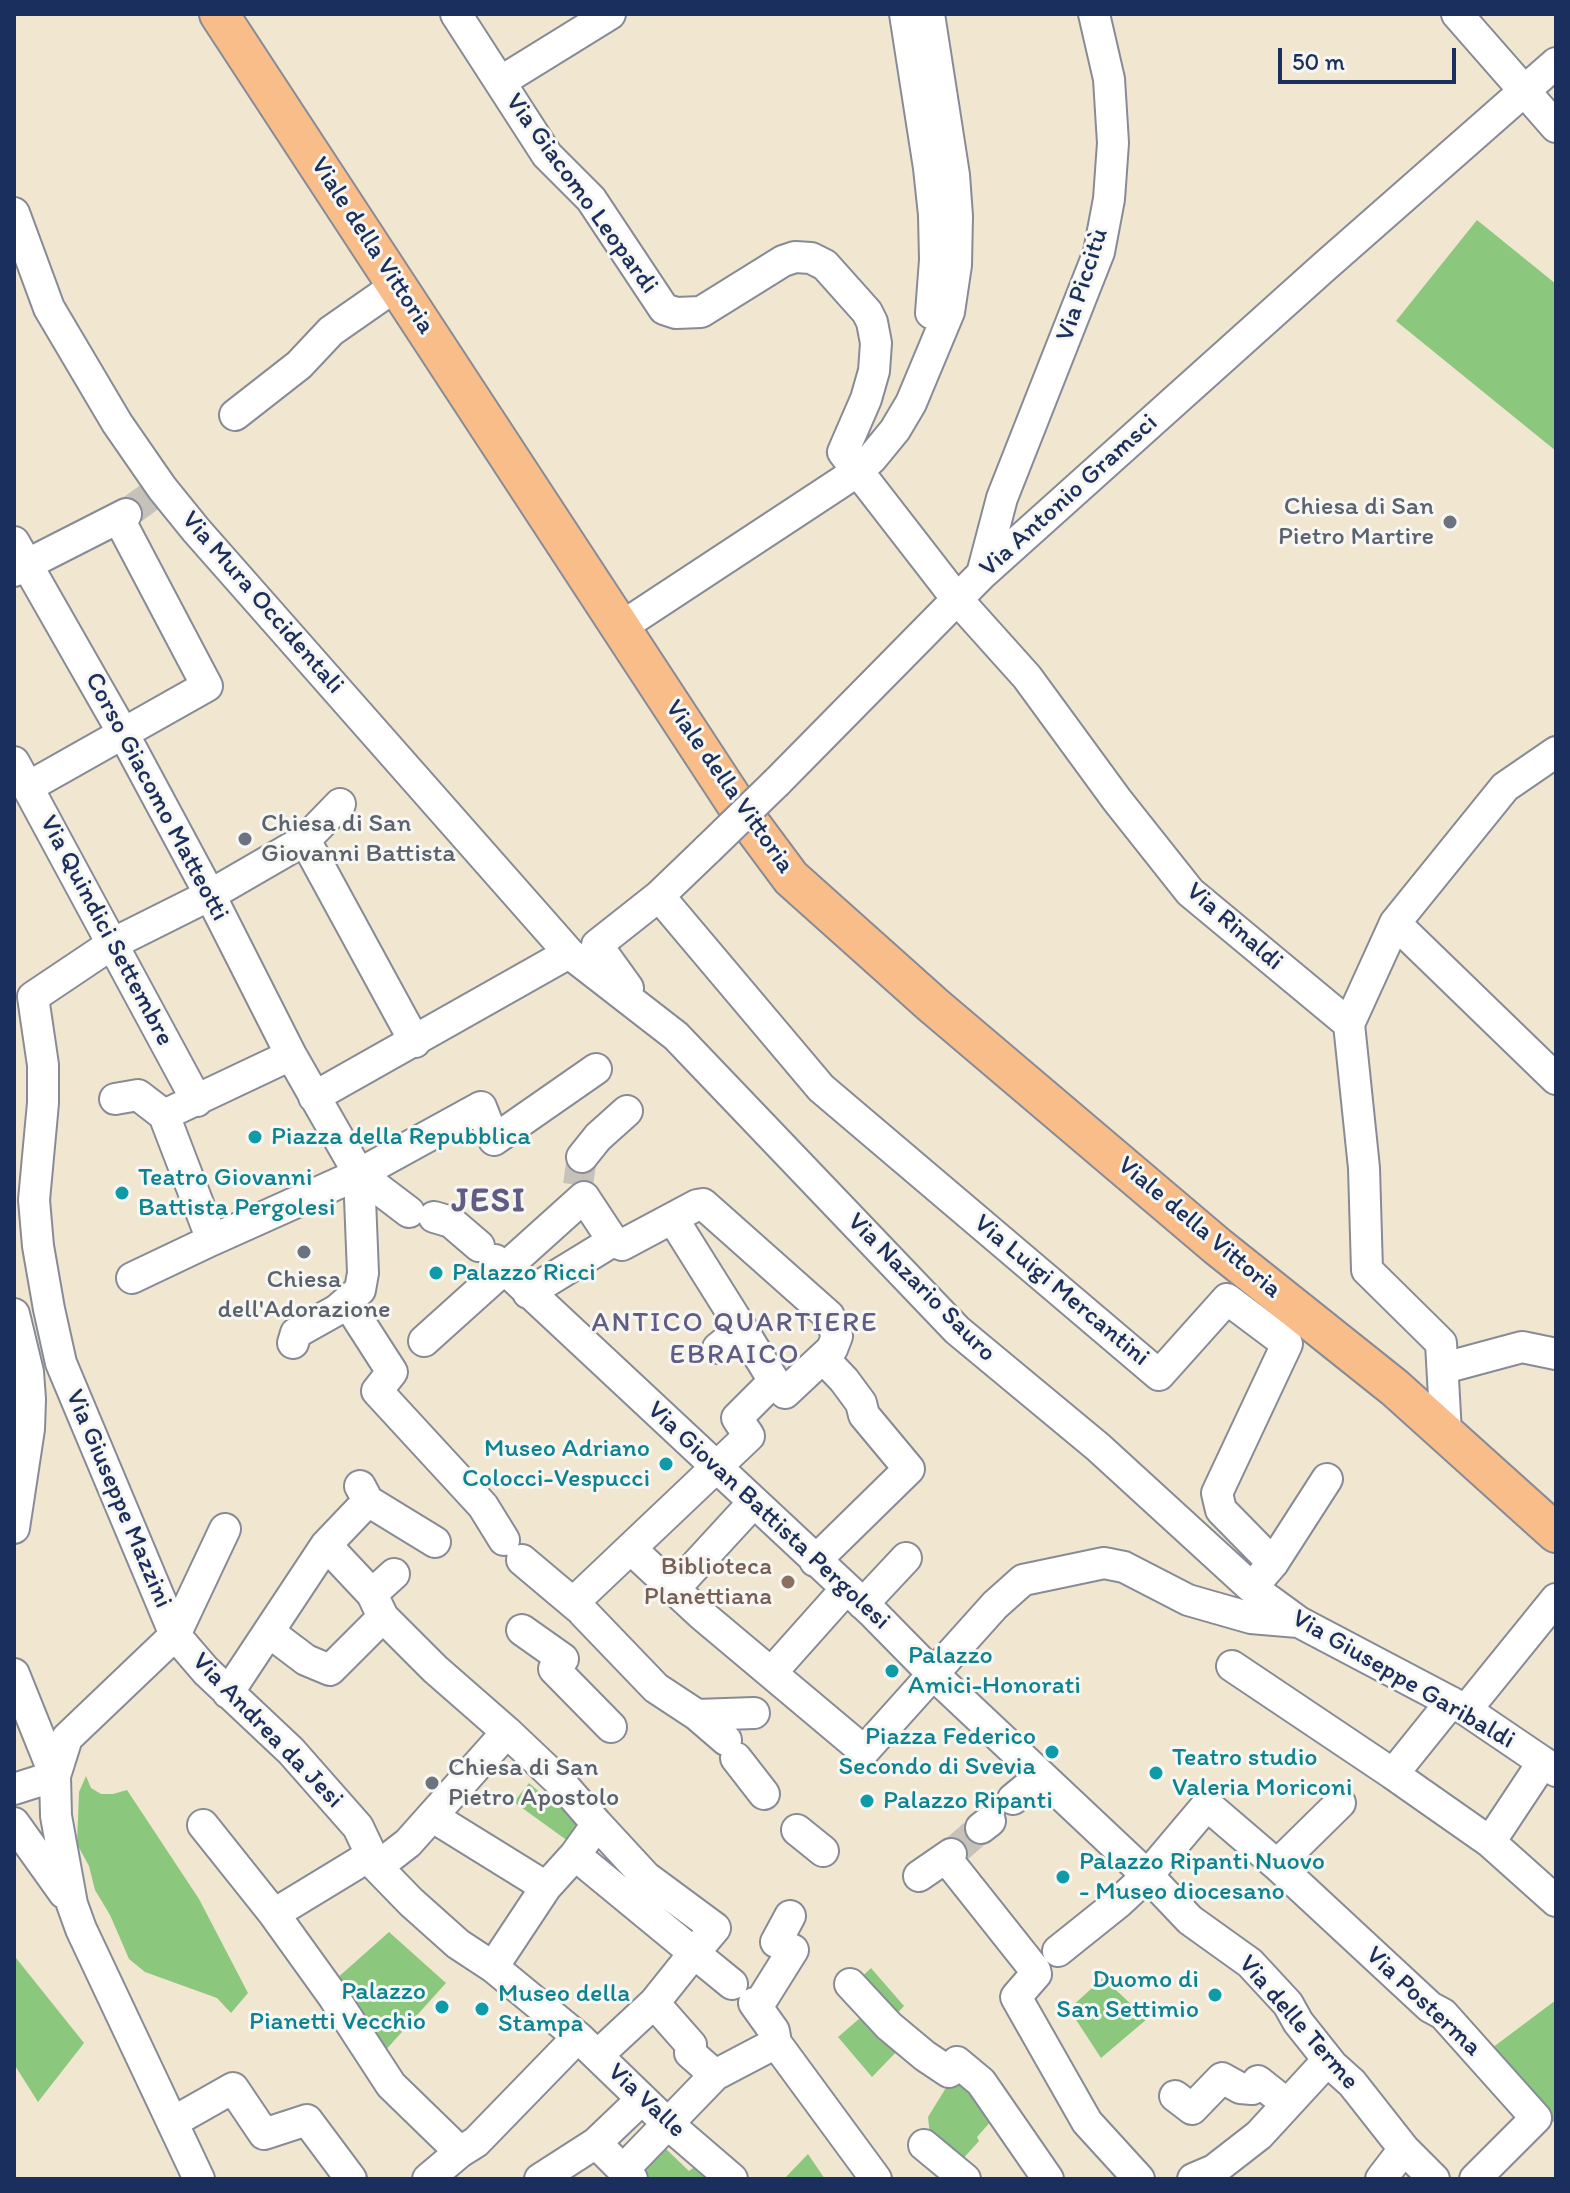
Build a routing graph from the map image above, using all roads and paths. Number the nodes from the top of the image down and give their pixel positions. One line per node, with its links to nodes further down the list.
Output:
1 (219, 14): 13 (main road, Viale della Vittoria)
2 (456, 14): 9 (street, Via Giacomo Leopardi)
3 (610, 14): 9 (street)
4 (905, 14): 14 (street)
5 (929, 14): 14 (street)
6 (1094, 14): 17 (street, Via Piccitù)
7 (1457, 14): 10 (street)
8 (1556, 63): 10 (street, Via Antonio Gramsci)
9 (500, 82): 16 (street, Via Giacomo Leopardi)
10 (1522, 90): 11 (street); 18 (street, Via Antonio Gramsci)
11 (1556, 127)
12 (14, 213): 32 (street, Via Mura Occidentali)
13 (397, 285): 15 (street); 22 (main road, Viale della Vittoria)
14 (924, 375): 16 (street)
15 (235, 415)
16 (850, 462): 21 (street, Via Rinaldi); 22 (street)
17 (1002, 498): 18 (street); 20 (street, Via Piccitù)
18 (1034, 527): 20 (street, Via Antonio Gramsci)
19 (18, 559): 23 (street, Corso Giacomo Matteotti); 23 (street)
20 (982, 574): 21 (street, Via Antonio Gramsci)
21 (957, 599): 29 (street, Via Antonio Gramsci, bridge); 34 (street, Via Rinaldi)
22 (621, 627): 62 (main road, Viale della Vittoria)
23 (123, 733): 25 (street); 28 (street, Corso Giacomo Matteotti)
24 (1556, 752): 30 (street)
25 (21, 774): 31 (street, Via Quindici Settembre)
26 (340, 804): 27 (street, Via Giuseppe Mazzini)
27 (305, 840): 28 (street, Via Giuseppe Mazzini); 35 (street)
28 (210, 895): 31 (street, Via Giuseppe Mazzini); 36 (street, Corso Giacomo Matteotti)
29 (659, 896): 32 (street, Via Antonio Gramsci); 74 (street, Via Luigi Mercantini)
30 (1395, 923): 34 (street); 38 (street)
31 (112, 944): 33 (street, Via Giuseppe Mazzini); 41 (street, Via Quindici Settembre)
32 (583, 949): 35 (street, Via Antonio Gramsci); 75 (street, Via Nazario Sauro)
33 (24, 1001): 84 (street, Via Giuseppe Mazzini)
34 (1349, 1024): 60 (street)
35 (415, 1042): 39 (street, Via Antonio Gramsci)
36 (291, 1055): 39 (street); 41 (street)
37 (596, 1069): 44 (street)
38 (1556, 1079)
39 (314, 1097): 44 (street)
40 (115, 1099): 43 (street)
41 (197, 1101): 43 (street)
42 (627, 1111): 45 (street)
43 (164, 1115): 47 (street)
44 (359, 1174): 47 (street); 49 (street, Via Giovan Battista Pergolesi); 52 (street)
45 (581, 1180): 48 (street); 49 (street)
46 (673, 1219): 48 (street); 54 (street); 59 (street)
47 (212, 1240): 50 (street)
48 (618, 1243): 51 (street)
49 (492, 1259): 51 (street, Via Giovan Battista Pergolesi); 55 (street)
50 (132, 1278)
51 (534, 1298): 63 (street, Via Giovan Battista Pergolesi)
52 (347, 1302): 56 (street); 80 (street)
53 (14, 1314): 66 (street)
54 (742, 1329): 57 (street); 61 (street)
55 (426, 1338)
56 (293, 1343)
57 (718, 1348)
58 (1556, 1354): 60 (street)
59 (823, 1358): 61 (street); 73 (street)
60 (1444, 1368): 62 (street)
61 (774, 1381): 63 (street)
62 (1446, 1433): 68 (main road, Viale della Vittoria)
63 (718, 1468): 65 (street, Via Giovan Battista Pergolesi); 71 (street)
64 (1327, 1479): 74 (street)
65 (753, 1503): 73 (street, Via Giovan Battista Pergolesi); 76 (street)
66 (14, 1528)
67 (225, 1529): 84 (street)
68 (1556, 1533)
69 (435, 1542): 70 (street)
70 (326, 1545): 77 (street); 83 (street)
71 (631, 1549): 76 (street); 80 (street)
72 (906, 1558): 78 (street)
73 (815, 1561): 78 (street, Via Giovan Battista Pergolesi)
74 (1273, 1563): 75 (street)
75 (1251, 1587): 81 (street, Via Giuseppe Garibaldi)
76 (674, 1589): 86 (street)
77 (383, 1595): 83 (street); 94 (street)
78 (855, 1597): 86 (street); 88 (street, Via Giovan Battista Pergolesi)
79 (1556, 1599): 90 (street)
80 (578, 1608): 92 (street)
81 (1299, 1622): 88 (street); 90 (street, Via Giuseppe Garibaldi)
82 (522, 1630): 93 (street)
83 (269, 1632): 89 (street)
84 (175, 1635): 89 (street, Via Andrea da Jesi); 97 (street, Via Giuseppe Mazzini)
85 (1232, 1666): 96 (street)
86 (772, 1672): 88 (street)
87 (14, 1674): 97 (street)
88 (926, 1675): 98 (street)
89 (228, 1693): 111 (street, Via Andrea da Jesi)
90 (1465, 1703): 95 (street, Via Giuseppe Garibaldi); 96 (street)
91 (754, 1713): 92 (street)
92 (697, 1715): 100 (street)
93 (611, 1727)
94 (507, 1732): 103 (street); 105 (street)
95 (1549, 1767): 108 (street)
96 (1393, 1774): 108 (street)
97 (55, 1776): 99 (street); 117 (street, Via Giuseppe Mazzini)
98 (1041, 1776): 101 (street); 114 (street)
99 (14, 1789)
100 (764, 1794)
101 (1013, 1799)
102 (1340, 1803): 112 (street)
103 (433, 1817): 111 (street); 115 (street)
104 (14, 1823): 117 (street)
105 (597, 1824): 110 (street); 121 (street)
106 (203, 1825): 118 (street)
107 (797, 1830): 109 (street)
108 (1490, 1842): 116 (street)
109 (823, 1851)
110 (575, 1855): 115 (street); 121 (street)
111 (374, 1861): 118 (street); 122 (street, Via Valle)
112 (1277, 1865): 114 (street, Via Posterma); 152 (street, Via Posterma)
113 (919, 1876): 148 (street)
114 (1149, 1878): 120 (street); 128 (street, Via delle Terme)
115 (546, 1887): 122 (street)
116 (1556, 1901)
117 (72, 1904): 133 (street, Via Giuseppe Mazzini)
118 (274, 1914): 138 (street)
119 (790, 1916): 124 (street)
120 (1058, 1951)
121 (694, 1953): 124 (street); 125 (street)
122 (493, 1967): 127 (street, Via Valle)
123 (850, 1984): 147 (street)
124 (748, 1998): 126 (street)
125 (654, 2003): 127 (street); 129 (street)
126 (776, 2043): 129 (street); 145 (street)
127 (588, 2046): 131 (street, Via Valle); 138 (street)
128 (1328, 2060): 132 (street); 137 (street, Via delle Terme)
129 (715, 2075): 134 (street)
130 (1175, 2096): 132 (street)
131 (641, 2100): 134 (street, Via Valle); 135 (street)
132 (1287, 2104): 149 (street)
133 (173, 2122): 142 (street, Via Giuseppe Mazzini); 143 (street)
134 (668, 2124): 139 (street, Via Valle); 140 (street)
135 (596, 2143): 140 (street); 141 (street)
136 (924, 2145): 146 (street)
137 (1404, 2149): 150 (street); 151 (street, Via delle Terme)
138 (460, 2152): 144 (street)
139 (718, 2174)
140 (628, 2175)
141 (544, 2178)
142 (199, 2179)
143 (351, 2179)
144 (428, 2179)
145 (876, 2179)
146 (965, 2179)
147 (1048, 2179)
148 (1139, 2179)
149 (1193, 2179)
150 (1381, 2179)
151 (1434, 2179)
152 (1475, 2179)

